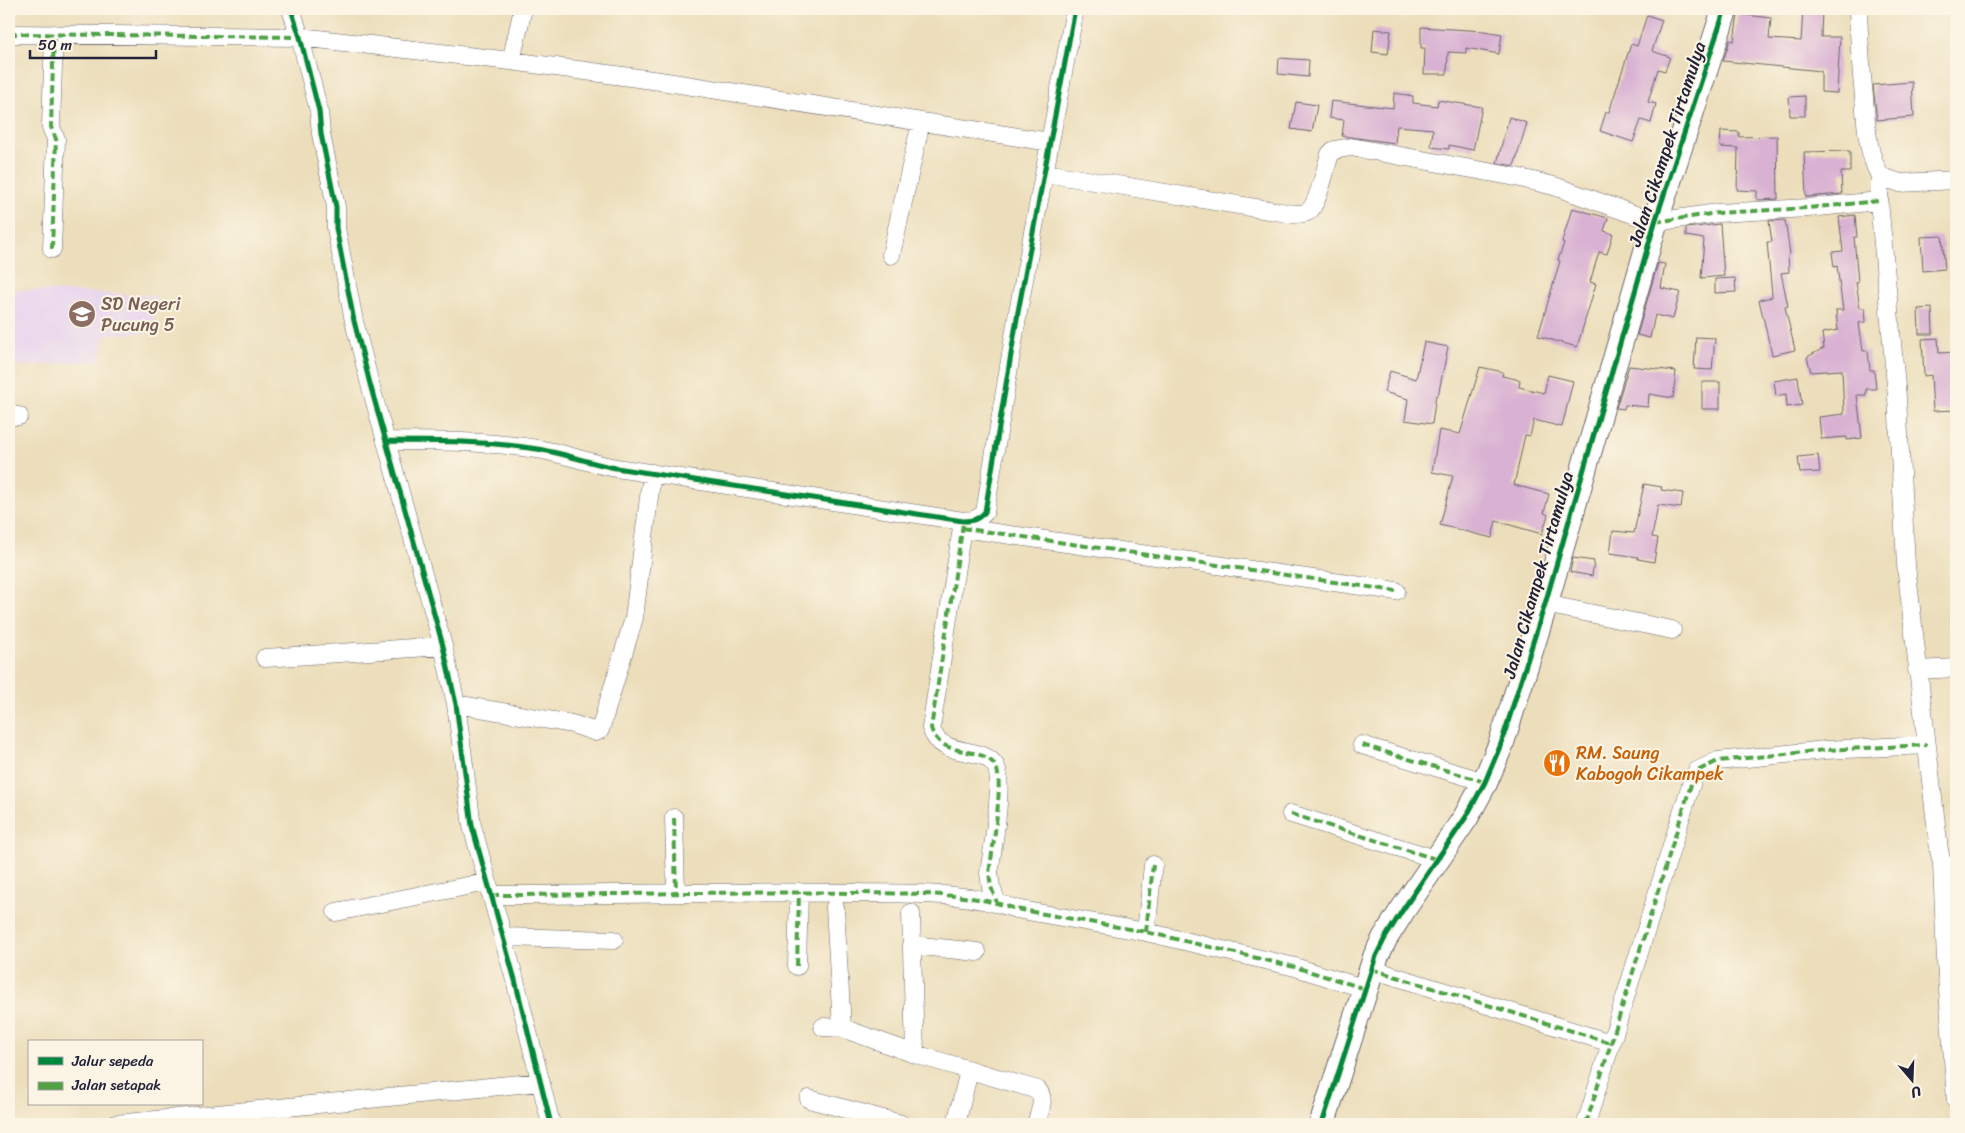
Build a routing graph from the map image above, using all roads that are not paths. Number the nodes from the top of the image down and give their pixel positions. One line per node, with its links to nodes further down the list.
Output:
1 (291, 9): 8 (street)
2 (522, 9): 9 (street)
3 (1075, 9): 11 (street)
4 (1725, 9): 16 (street, Jalan Cikampek Tirtamulya)
5 (1858, 9): 13 (street)
6 (9, 34): 7 (street)
7 (54, 34): 8 (street); 17 (street)
8 (300, 37): 9 (street); 19 (street)
9 (511, 61): 10 (street)
10 (921, 122): 11 (street); 18 (street)
11 (1050, 142): 12 (street)
12 (1045, 172): 16 (street); 21 (street)
13 (1880, 176): 14 (street); 15 (street)
14 (1956, 180)
15 (1878, 201): 16 (street); 28 (street)
16 (1655, 222): 23 (street, Jalan Cikampek Tirtamulya)
17 (52, 249)
18 (891, 255)
19 (386, 441): 20 (street); 25 (street)
20 (652, 473): 21 (street); 29 (street)
21 (963, 525): 22 (street); 41 (street)
22 (1396, 591)
23 (1545, 604): 24 (street); 32 (street, Jalan Cikampek Tirtamulya)
24 (1672, 630)
25 (443, 646): 26 (street); 29 (street)
26 (265, 658)
27 (1956, 668): 28 (street)
28 (1917, 670): 30 (street)
29 (456, 704): 38 (street)
30 (1927, 745): 37 (street); 54 (street)
31 (1362, 746): 32 (street)
32 (1485, 782): 35 (street, Jalan Cikampek Tirtamulya)
33 (1291, 814): 35 (street)
34 (674, 818): 40 (street)
35 (1438, 860): 51 (street, Jalan Cikampek Tirtamulya)
36 (1154, 865): 45 (street)
37 (1949, 865): 59 (street)
38 (489, 889): 40 (street); 43 (street); 46 (street)
39 (799, 892): 40 (street); 41 (street); 50 (street)
40 (676, 893)
41 (997, 903): 45 (street)
42 (835, 907): 53 (street)
43 (336, 912)
44 (911, 913): 48 (street)
45 (1146, 932): 51 (street)
46 (503, 937): 47 (street); 57 (street)
47 (614, 940)
48 (912, 945): 49 (street); 55 (street)
49 (977, 952)
50 (797, 966)
51 (1369, 979): 54 (street); 65 (street, Jalan Cikampek Tirtamulya)
52 (823, 1028): 53 (street)
53 (842, 1028): 55 (street)
54 (1611, 1043): 66 (street)
55 (915, 1054): 56 (street)
56 (970, 1071): 63 (street); 64 (street)
57 (540, 1082): 60 (street); 61 (street)
58 (810, 1099): 62 (street)
59 (1956, 1100)
60 (116, 1124)
61 (551, 1124)
62 (901, 1124)
63 (956, 1124)
64 (1036, 1124)
65 (1322, 1124)
66 (1586, 1124)

